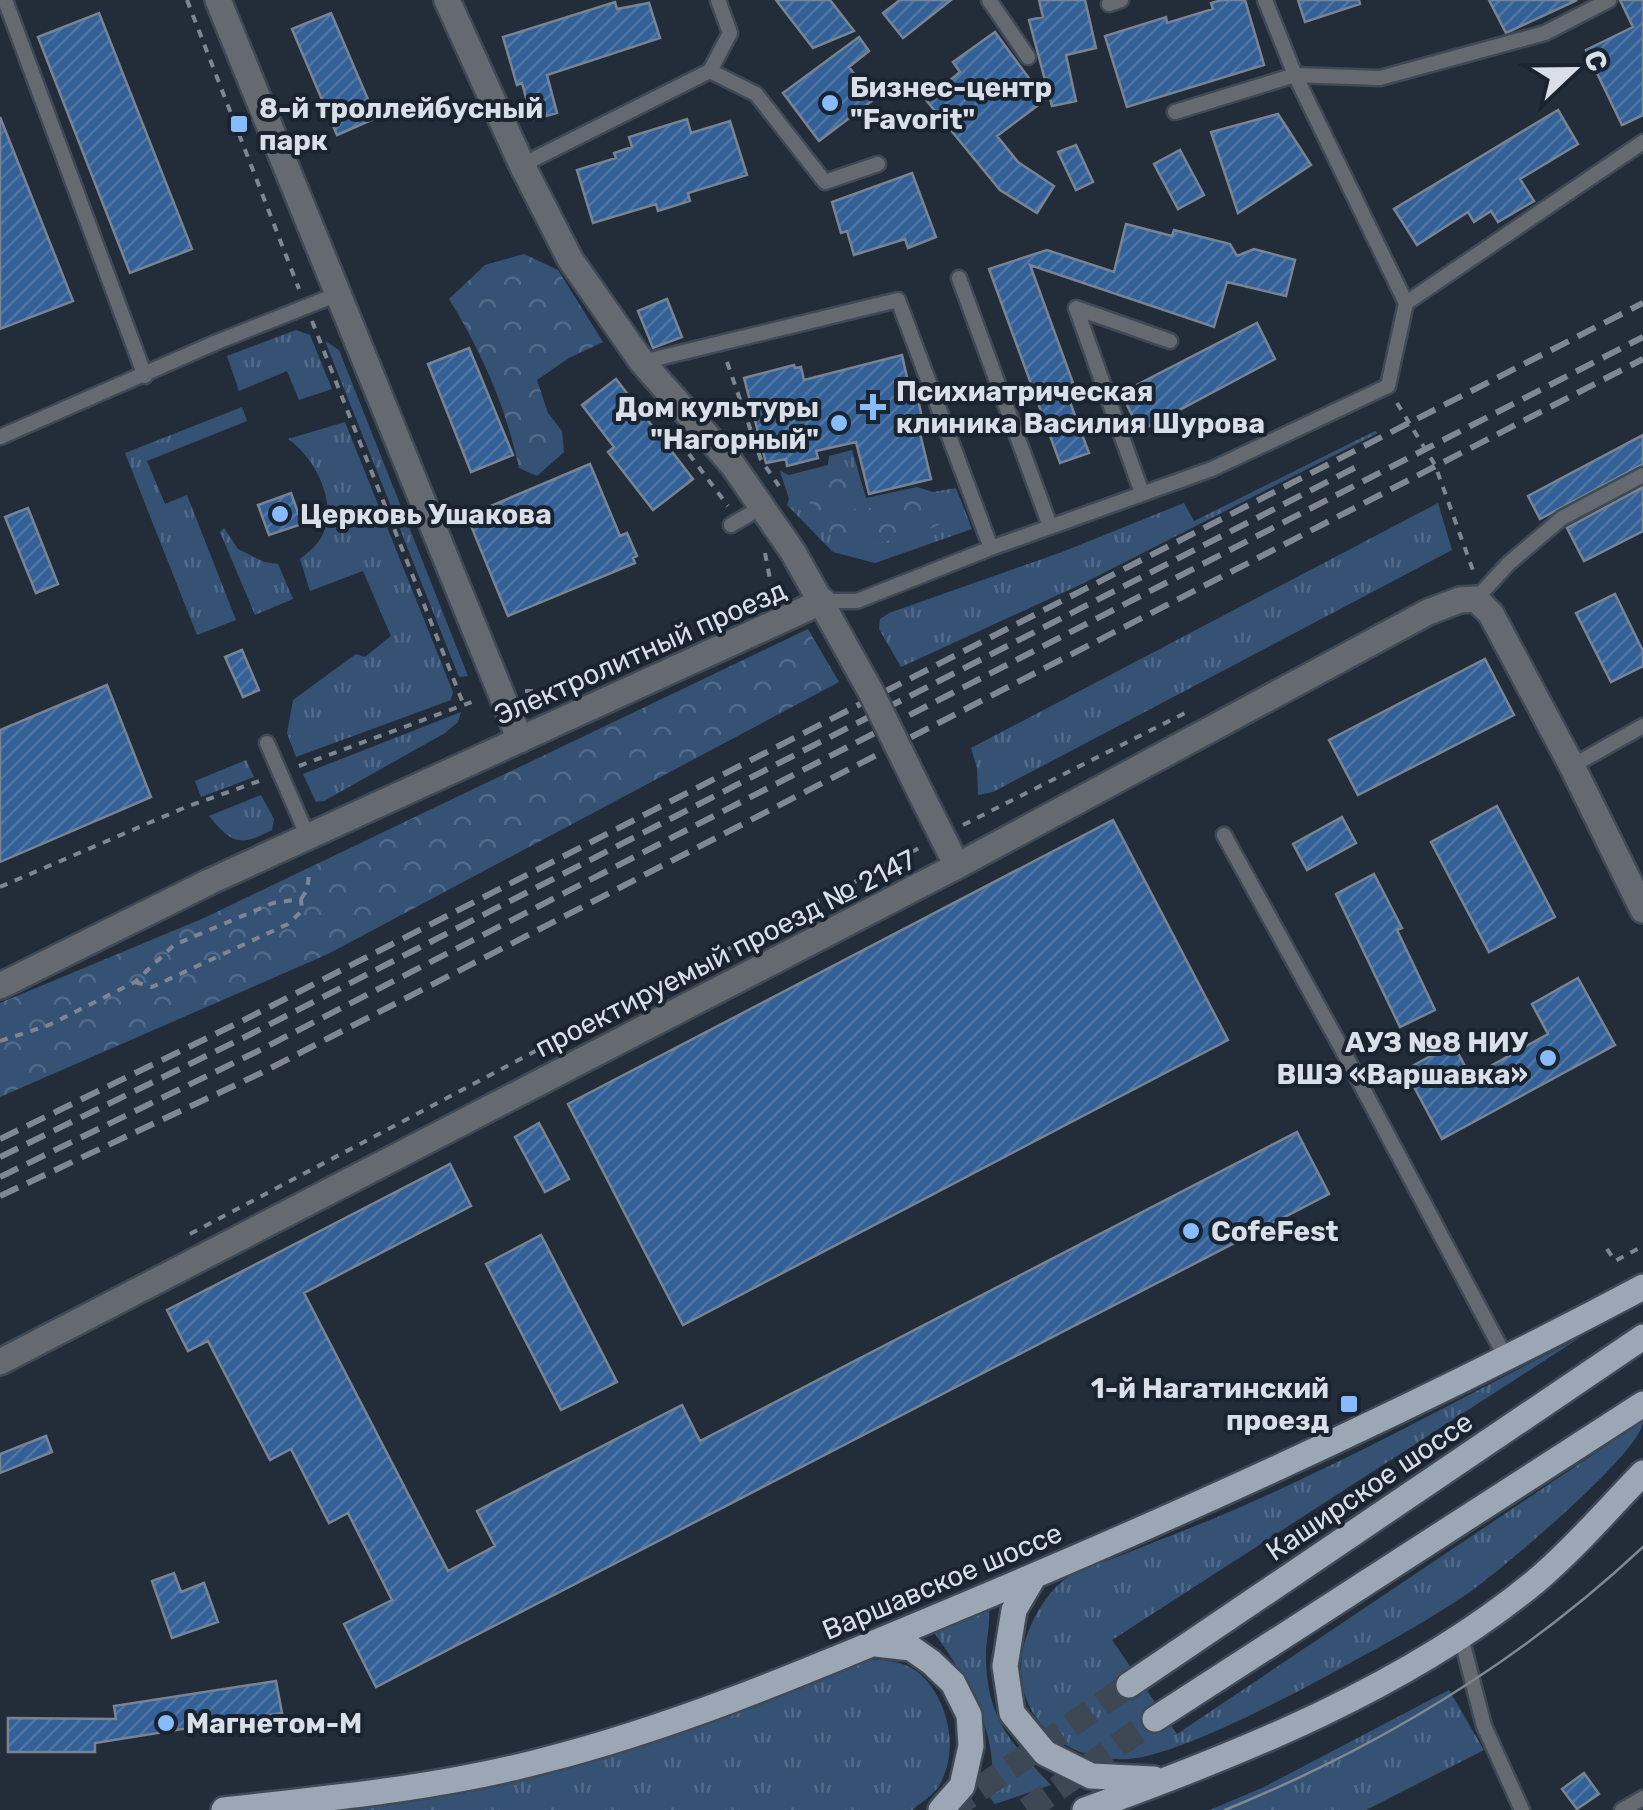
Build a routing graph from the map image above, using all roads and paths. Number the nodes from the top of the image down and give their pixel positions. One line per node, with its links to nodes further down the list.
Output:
1 (5, 0): 23 (lane)
2 (188, 0): 19 (path)
3 (218, 0): 17 (street)
4 (447, 0): 15 (street, Электролитный проезд)
5 (718, 0): 10 (lane)
6 (989, 0): 9 (lane)
7 (1265, 0): 11 (lane)
8 (1609, 0): 11 (lane)
9 (1028, 57)
10 (710, 72): 14 (lane); 15 (lane)
11 (1295, 75): 12 (lane); 18 (lane)
12 (1175, 112)
13 (1643, 142): 18 (lane)
14 (878, 164)
15 (522, 165): 22 (street, Электролитный проезд)
16 (959, 278): 31 (lane)
17 (338, 294): 19 (lane); 37 (street)
18 (1406, 303): 24 (lane)
19 (306, 308): 23 (lane); 40 (path)
20 (1170, 341): 29 (lane)
21 (721, 343): 22 (lane); 28 (path); 32 (lane)
22 (642, 362): 30 (street, Электролитный проезд)
23 (145, 376): 25 (lane)
24 (1388, 386): 29 (lane); 33 (path)
25 (0, 437)
26 (683, 447): 30 (path)
27 (1643, 475): 33 (lane)
28 (779, 484)
29 (1142, 494): 31 (lane)
30 (744, 517): 34 (path); 35 (street, Электролитный проезд)
31 (1050, 526): 32 (lane)
32 (990, 548): 35 (lane)
33 (1469, 589): 45 (street); 50 (street, проектируемый проезд № 2147)
34 (774, 595): 36 (path); 38 (path)
35 (823, 601): 36 (street, Электролитный проезд); 48 (street, bridge)
36 (786, 620): 41 (street, Электролитный проезд)
37 (500, 691): 38 (path); 40 (path); 43 (street)
38 (550, 691): 41 (path)
39 (1204, 704): 48 (path)
40 (464, 705): 46 (path)
41 (563, 720): 43 (street, Электролитный проезд)
42 (1643, 726): 45 (lane)
43 (520, 740): 49 (street, Электролитный проезд)
44 (267, 743): 46 (lane)
45 (1572, 766): 54 (street)
46 (281, 773): 49 (lane); 52 (path)
47 (1224, 835): 63 (lane)
48 (942, 836): 50 (street); 58 (path)
49 (308, 837): 56 (street, Электролитный проезд)
50 (957, 866): 64 (street, проектируемый проезд № 2147)
51 (309, 875): 53 (path)
52 (0, 887)
53 (301, 899): 55 (path); 55 (path)
54 (1643, 910)
55 (135, 982): 57 (path)
56 (0, 986)
57 (0, 1041)
58 (176, 1241)
59 (1643, 1246): 60 (path)
60 (1607, 1248)
61 (1643, 1287): 63 (main road, Варшавское шоссе)
62 (1643, 1336): 70 (main road, Каширское шоссе)
63 (1506, 1360): 67 (main road, Варшавское шоссе)
64 (0, 1362)
65 (1643, 1404): 71 (main road)
66 (1643, 1473): 68 (main road)
67 (1034, 1576): 69 (main road, Варшавское шоссе); 72 (main road)
68 (1460, 1636): 72 (main road); 77 (lane)
69 (872, 1644): 74 (main road, Варшавское шоссе); 75 (main road)
70 (1129, 1686)
71 (1155, 1719)
72 (1168, 1780): 76 (main road)
73 (1643, 1798): 78 (lane)
74 (224, 1810)
75 (941, 1810)
76 (1085, 1810)
77 (1522, 1810)
78 (1622, 1810)

